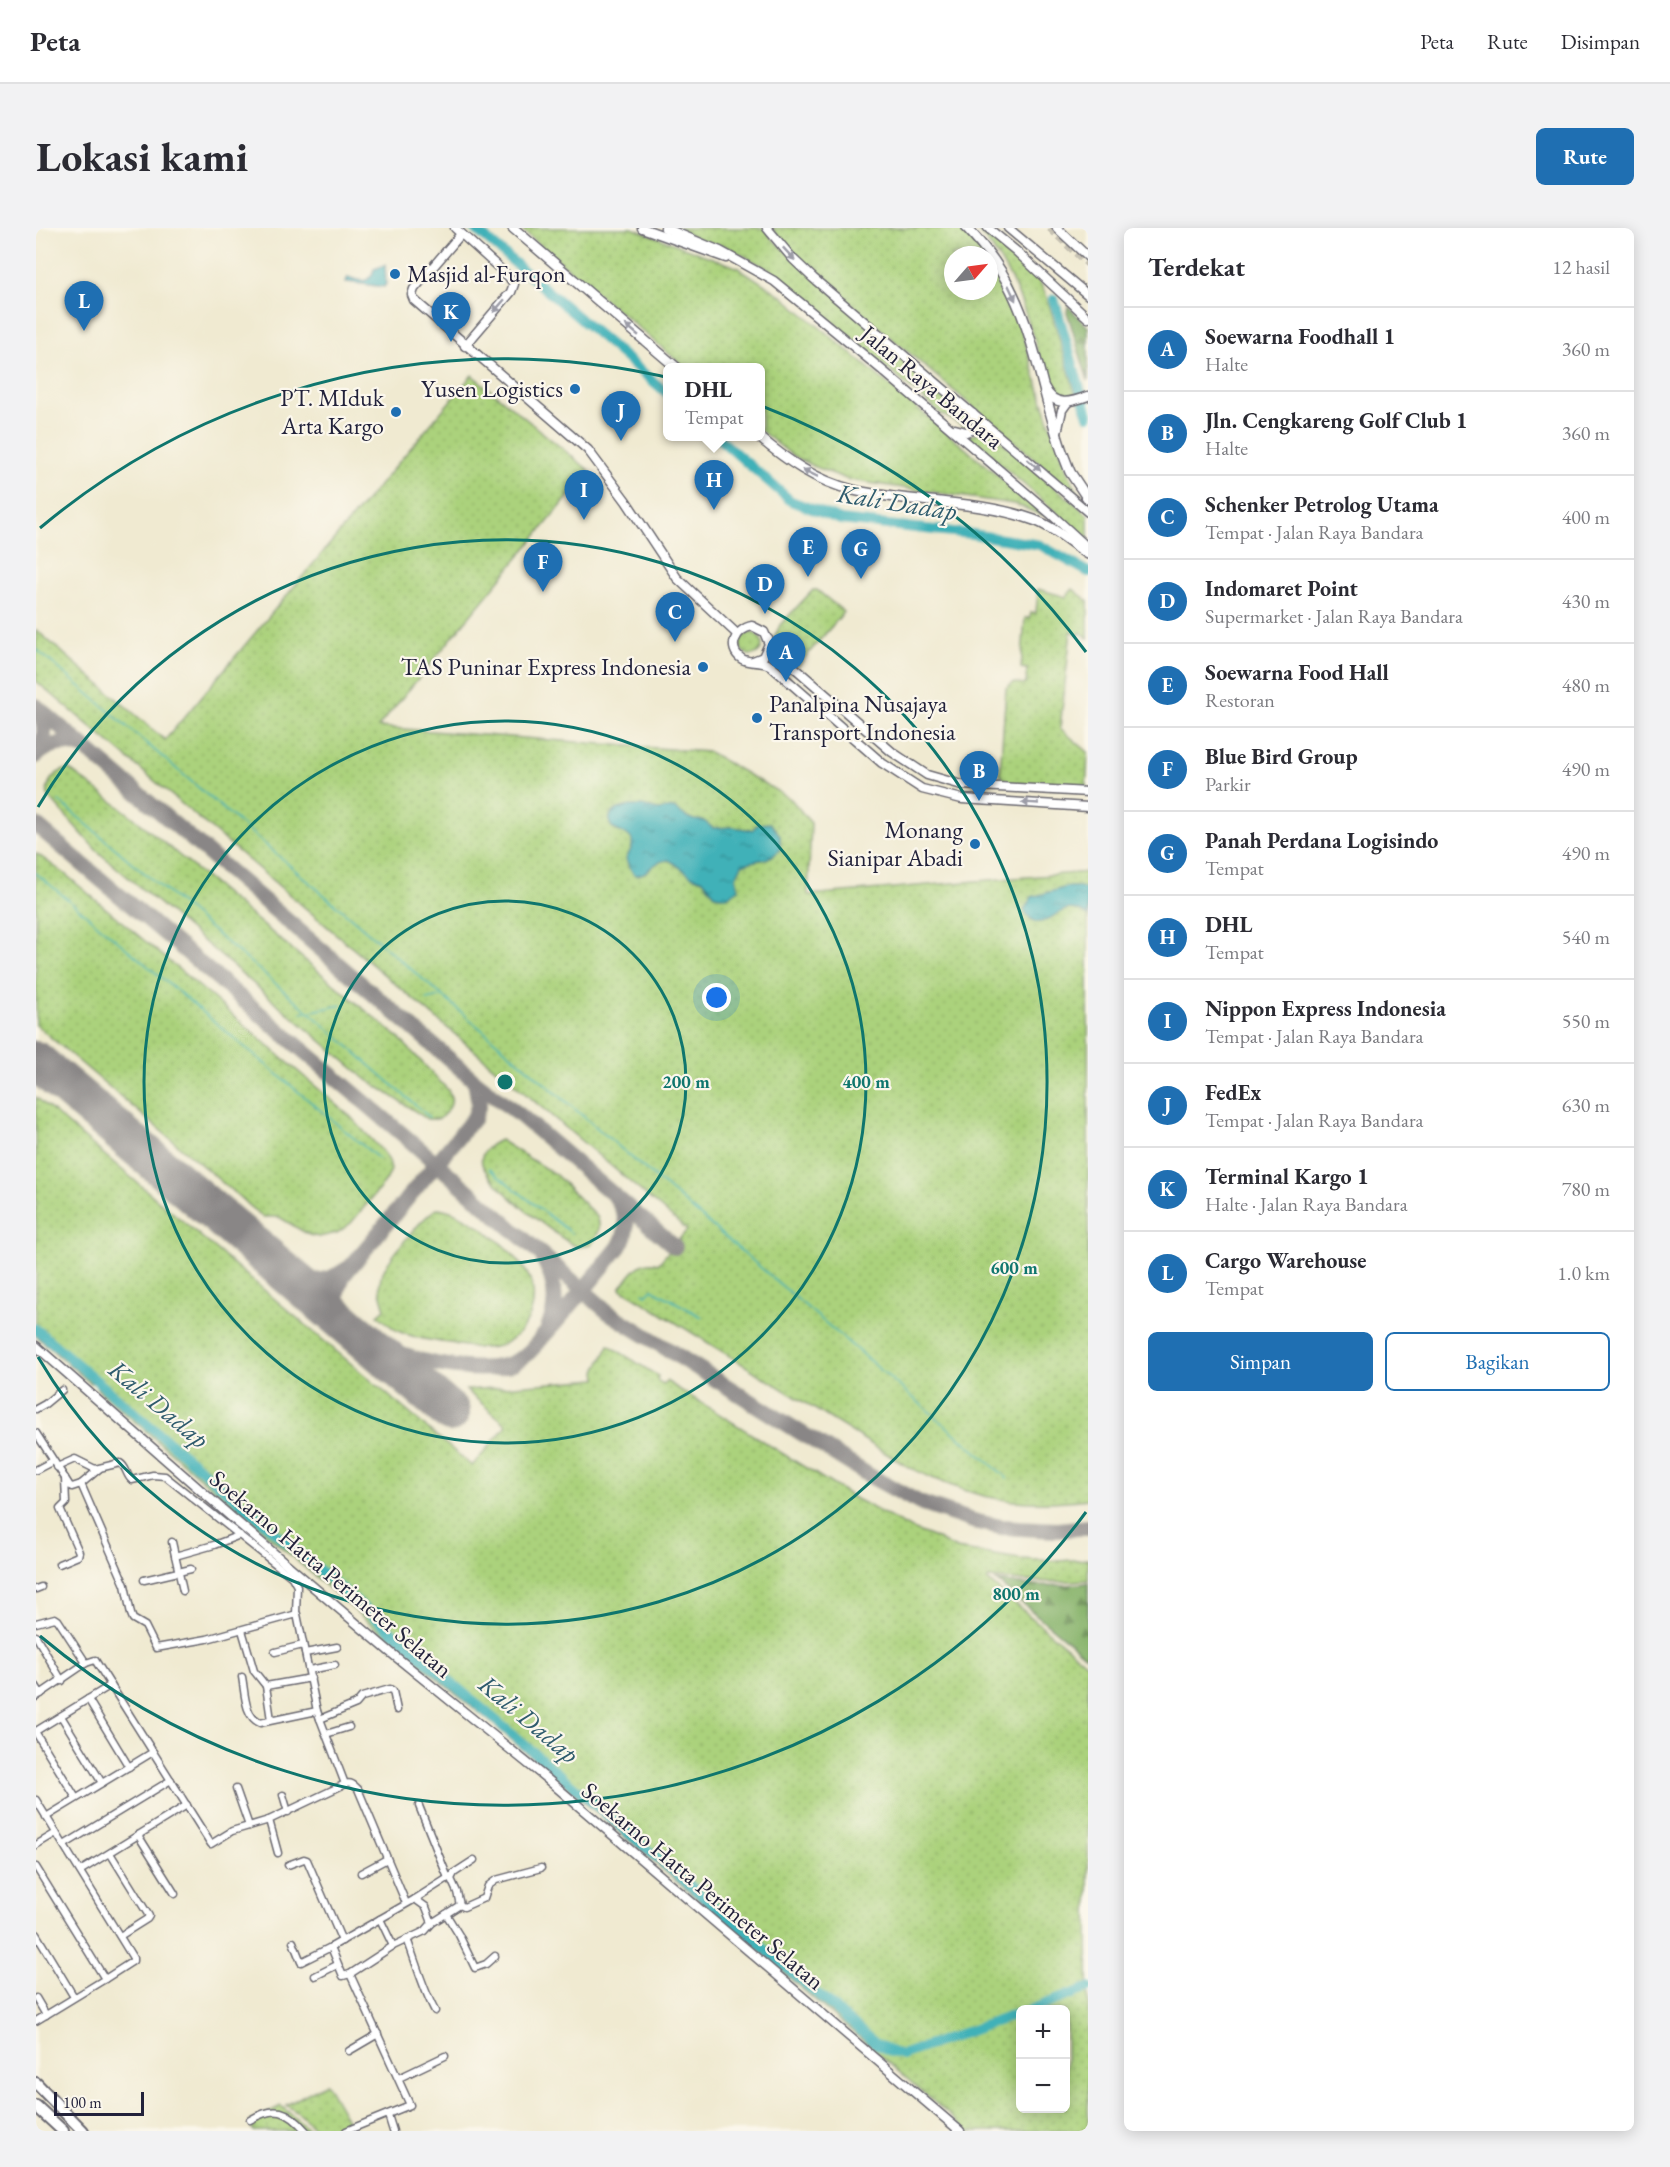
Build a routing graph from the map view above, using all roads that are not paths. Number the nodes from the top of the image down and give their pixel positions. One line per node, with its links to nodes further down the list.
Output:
1 (513, 228): 15 (main road, one-way to 1)
2 (642, 228): 11 (street, Jalan Raya Bandara)
3 (665, 228): 11 (street, Jalan Raya Bandara)
4 (767, 228): 19 (street, Jalan Raya Bandara, one-way to 19)
5 (967, 228): 16 (main road, one-way to 16)
6 (988, 228): 13 (street)
7 (1008, 228): 12 (street)
8 (1057, 228): 10 (street)
9 (456, 230): 14 (street); 14 (street, one-way to 14)
10 (1088, 257)
11 (744, 263): 20 (street, Jalan Raya Bandara)
12 (1088, 295)
13 (1088, 318)
14 (465, 346): 27 (street)
15 (671, 363)
16 (1042, 382): 18 (street); 21 (main road)
17 (1088, 396): 18 (street)
18 (1069, 403): 21 (street)
19 (971, 411): 20 (street); 24 (street, Jalan Raya Bandara, one-way to 24)
20 (939, 419): 25 (street, Jalan Raya Bandara)
21 (1058, 440): 23 (main road)
22 (764, 441): 26 (main road, one-way to 22)
23 (1088, 499)
24 (1088, 512)
25 (1088, 548)
26 (1088, 555)
27 (737, 634): 28 (street); 29 (street)
28 (768, 639): 29 (street); 30 (street)
29 (753, 661): 31 (street)
30 (892, 752): 31 (street); 32 (street)
31 (882, 763): 34 (street)
32 (927, 775): 33 (street); 34 (street)
33 (993, 786): 35 (street); 36 (street)
34 (920, 788): 36 (street)
35 (1088, 792)
36 (992, 801): 37 (street, one-way to 36)
37 (1088, 807)
38 (36, 1346): 148 (street, Soekarno Hatta Perimeter Selatan)
39 (62, 1390): 40 (street)
40 (36, 1408)
41 (36, 1433): 42 (street)
42 (55, 1464): 43 (street); 44 (street); 45 (street)
43 (100, 1469): 46 (street); 47 (street)
44 (36, 1470)
45 (65, 1478): 46 (street); 50 (street)
46 (81, 1484): 57 (street)
47 (240, 1535): 49 (street); 55 (street)
48 (172, 1542): 49 (street)
49 (175, 1556): 52 (street)
50 (59, 1564)
51 (191, 1569): 52 (street)
52 (179, 1572): 53 (street); 54 (street)
53 (144, 1580)
54 (183, 1591)
55 (296, 1614): 57 (street); 59 (street)
56 (36, 1623): 63 (street)
57 (242, 1630): 71 (street)
58 (36, 1636): 68 (street)
59 (303, 1645): 61 (street); 62 (street)
60 (337, 1647): 62 (street)
61 (274, 1652)
62 (305, 1653): 65 (street)
63 (86, 1663): 68 (street); 69 (street)
64 (335, 1665): 65 (street)
65 (309, 1670): 67 (street)
66 (242, 1677): 78 (street)
67 (311, 1678): 71 (street); 75 (street)
68 (62, 1681): 72 (street)
69 (111, 1685): 73 (street); 82 (street)
70 (36, 1686): 72 (street)
71 (266, 1686): 78 (street)
72 (38, 1695)
73 (88, 1699): 76 (street); 83 (street)
74 (397, 1710): 77 (street)
75 (317, 1711): 77 (street); 78 (street)
76 (61, 1716): 80 (street); 85 (street)
77 (320, 1719): 81 (street)
78 (271, 1720)
79 (349, 1727): 81 (street)
80 (36, 1732): 89 (street)
81 (326, 1734): 86 (street)
82 (153, 1752): 83 (street); 84 (street)
83 (129, 1767): 85 (street)
84 (171, 1780): 91 (street); 100 (street)
85 (102, 1783): 89 (street)
86 (345, 1784): 93 (street); 103 (street)
87 (236, 1789): 96 (street)
88 (283, 1795): 93 (street)
89 (76, 1798): 94 (street)
90 (36, 1800): 94 (street)
91 (187, 1805): 96 (street); 98 (street)
92 (419, 1806): 110 (street)
93 (288, 1812): 95 (street)
94 (46, 1817): 97 (street)
95 (269, 1820): 96 (street); 102 (street)
96 (249, 1826)
97 (56, 1833): 99 (street); 100 (street)
98 (138, 1835): 101 (street); 111 (street)
99 (36, 1845)
100 (63, 1845): 108 (street)
101 (110, 1853): 108 (street); 119 (street)
102 (278, 1853)
103 (387, 1859): 109 (street); 113 (street)
104 (474, 1860): 110 (street)
105 (288, 1865): 121 (street)
106 (36, 1867): 129 (street)
107 (541, 1868): 114 (street)
108 (80, 1871): 119 (street)
109 (361, 1873)
110 (449, 1879): 112 (street); 114 (street)
111 (176, 1894)
112 (415, 1899): 113 (street); 117 (street)
113 (406, 1903): 116 (street)
114 (460, 1905): 115 (street)
115 (446, 1914): 117 (street); 125 (street)
116 (380, 1919): 121 (street); 123 (street)
117 (432, 1923): 120 (street)
118 (36, 1934): 130 (street)
119 (120, 1936): 129 (street)
120 (407, 1939): 123 (street); 132 (street)
121 (342, 1941): 124 (street)
122 (293, 1942): 124 (street)
123 (393, 1946): 127 (street)
124 (331, 1947): 126 (street)
125 (495, 1956)
126 (337, 1965): 127 (street); 128 (street)
127 (350, 1974): 135 (street)
128 (315, 1977)
129 (105, 1979): 130 (street)
130 (74, 1997): 133 (street)
131 (36, 1998): 133 (street)
132 (435, 2012)
133 (46, 2015): 134 (street)
134 (36, 2021)
135 (378, 2034): 136 (street); 138 (street)
136 (349, 2050)
137 (445, 2056): 138 (street)
138 (399, 2078): 141 (street)
139 (36, 2083): 144 (highway)
140 (36, 2106): 143 (highway)
141 (388, 2115): 146 (street); 147 (street)
142 (250, 2120): 145 (street)
143 (63, 2131)
144 (83, 2131)
145 (306, 2131)
146 (346, 2131)
147 (393, 2131)
148 (960, 2131)

